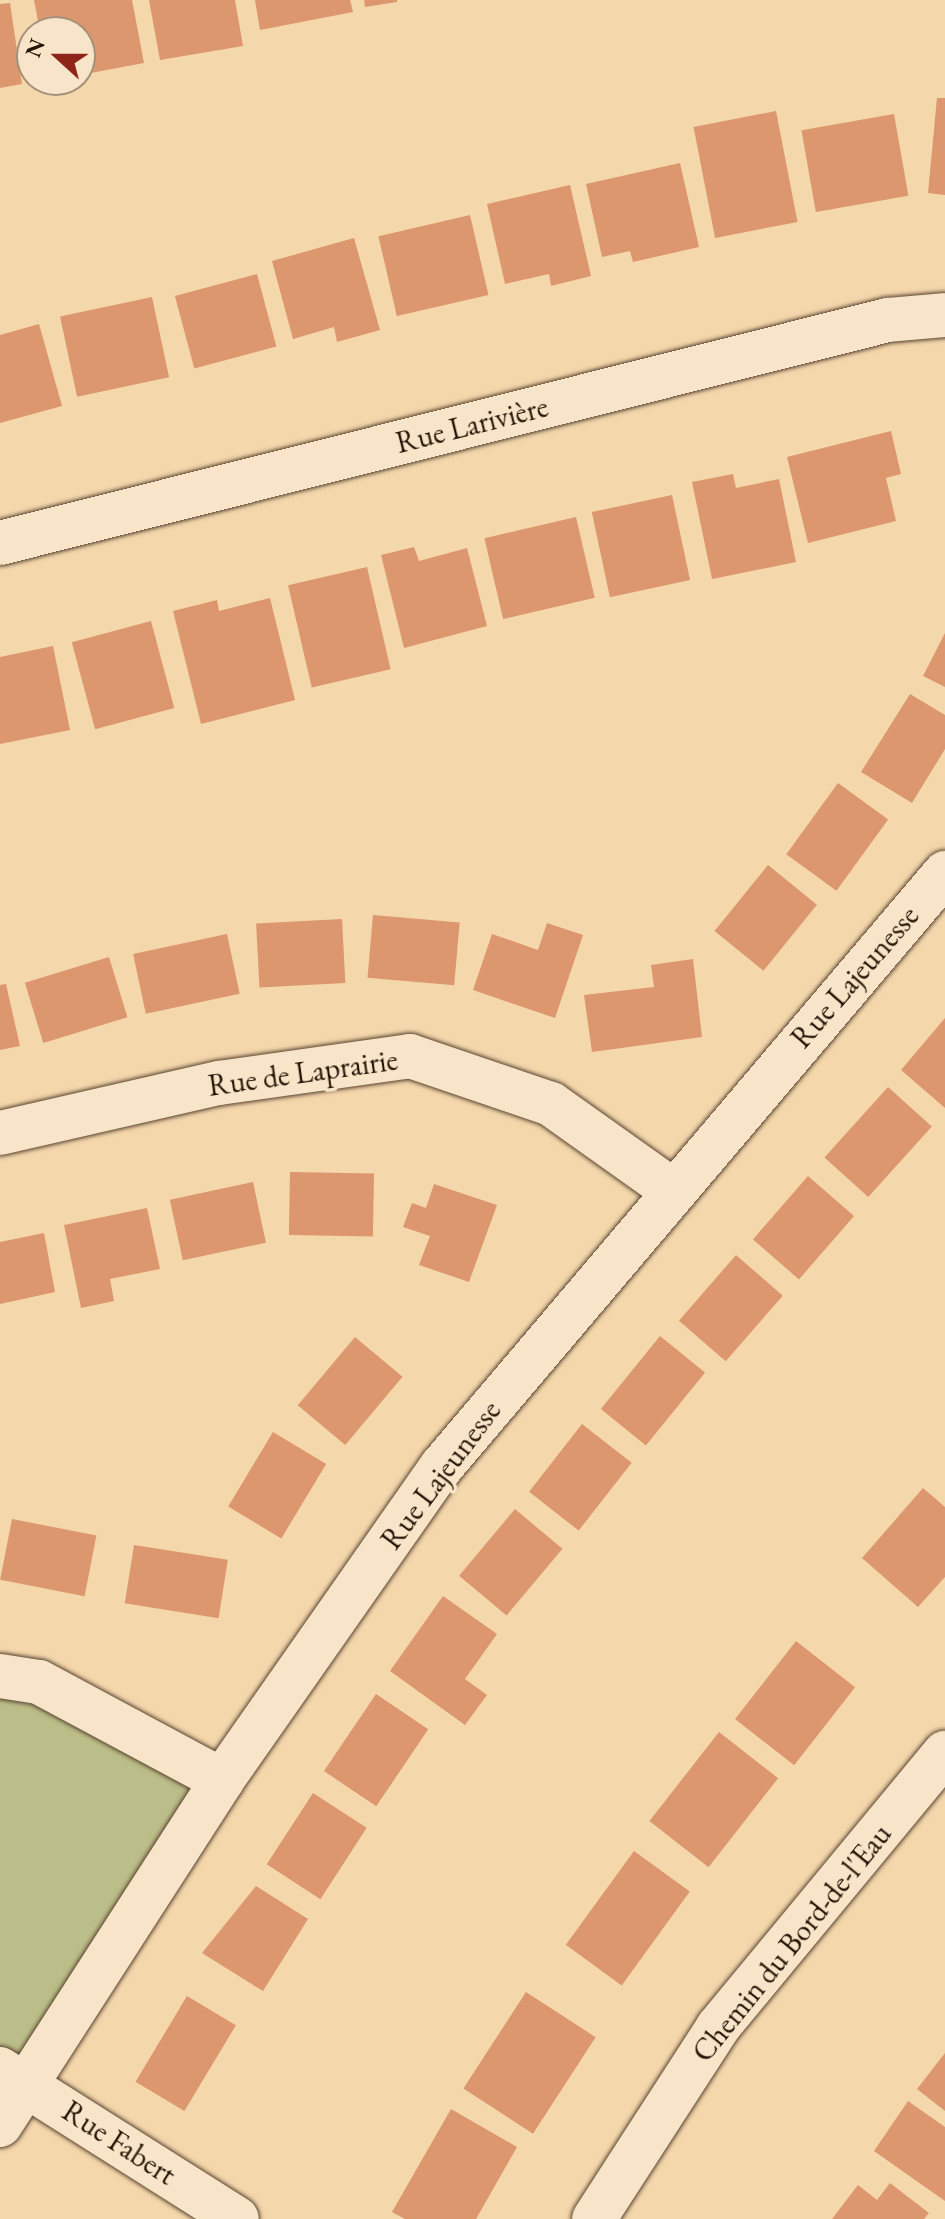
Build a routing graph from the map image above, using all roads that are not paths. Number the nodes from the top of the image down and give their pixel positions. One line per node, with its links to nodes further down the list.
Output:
1 (945, 315): 2 (street, Rue Larivière)
2 (0, 543)
3 (945, 873): 5 (street, Rue Lajeunesse)
4 (0, 1133): 5 (street, Rue de Laprairie)
5 (672, 1190): 8 (street, Rue Lajeunesse)
6 (0, 1676): 8 (street)
7 (945, 1753): 12 (street, Chemin du Bord-de-l'Eau)
8 (222, 1780): 9 (street, Rue Lajeunesse)
9 (12, 2076): 10 (street, Rue Lajeunesse); 11 (street, Rue Fabert)
10 (0, 2125)
11 (237, 2219)
12 (594, 2219)

